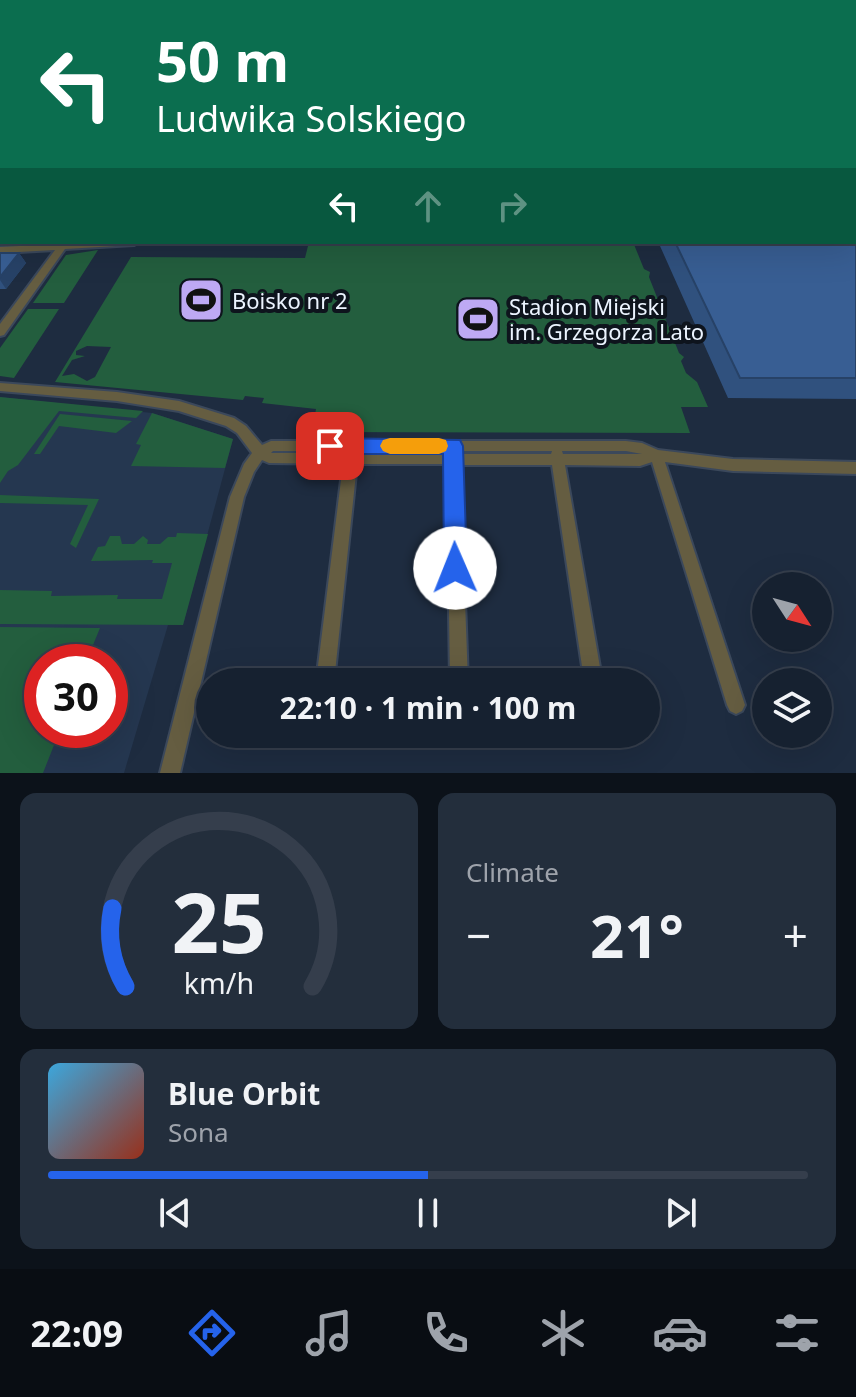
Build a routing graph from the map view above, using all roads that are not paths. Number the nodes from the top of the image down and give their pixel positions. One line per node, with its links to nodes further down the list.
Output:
1 (64, 244): 2 (street); 3 (street)
2 (0, 250)
3 (0, 332)
4 (0, 387): 5 (street)
5 (258, 453): 6 (street); 15 (street)
6 (352, 453): 7 (street); 11 (street)
7 (453, 453): 8 (street); 12 (street)
8 (557, 453): 9 (street); 13 (street)
9 (656, 455): 10 (street); 14 (street)
10 (856, 468)
11 (327, 668)
12 (459, 668)
13 (591, 668)
14 (736, 705)
15 (170, 773)

